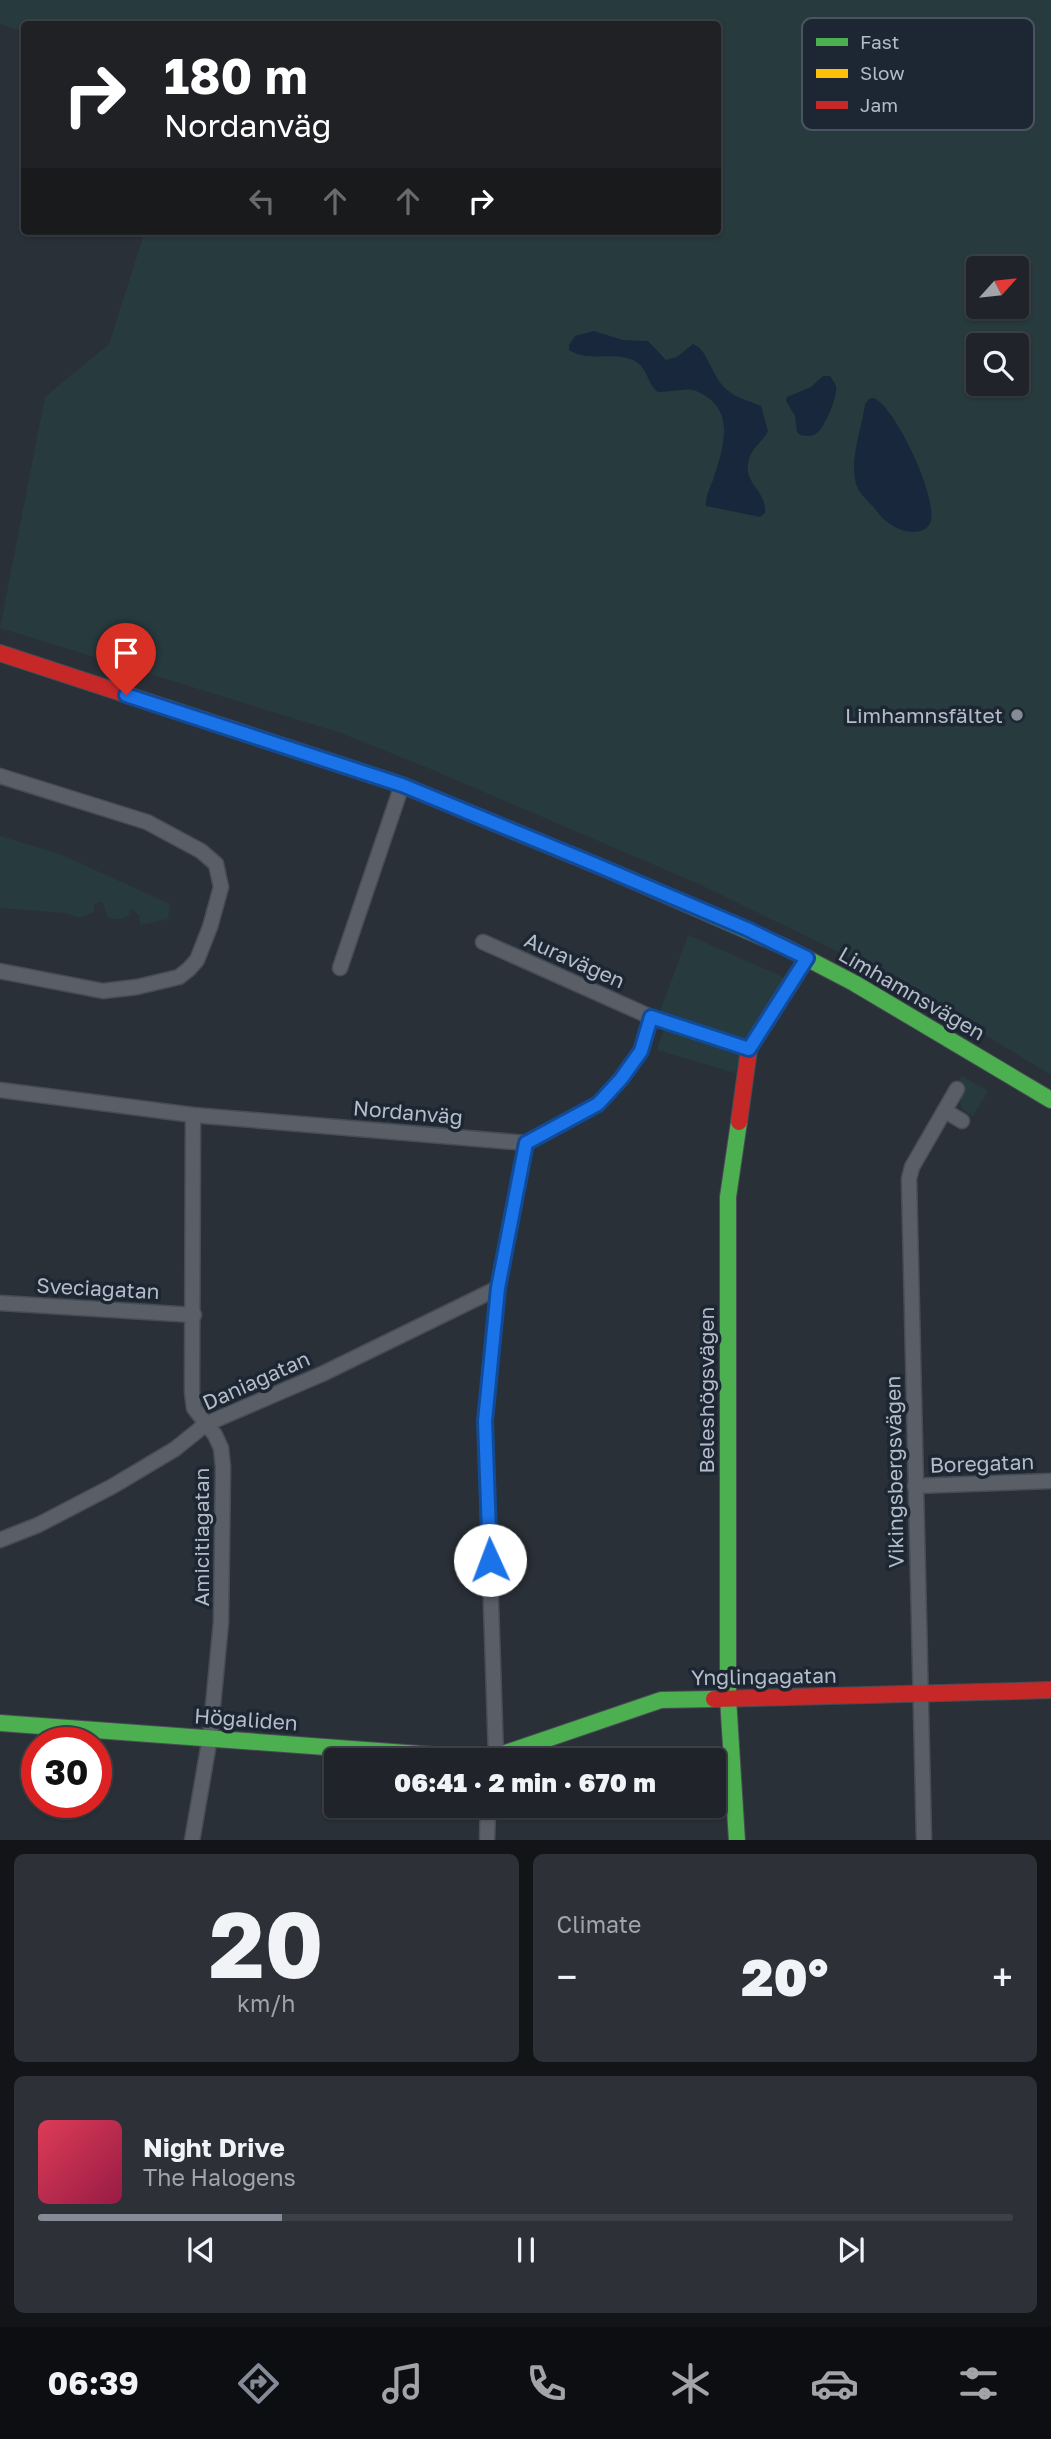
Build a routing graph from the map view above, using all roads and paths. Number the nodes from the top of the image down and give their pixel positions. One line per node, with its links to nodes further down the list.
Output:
1 (0, 653): 3 (street, Limhamnsvägen)
2 (0, 776): 7 (street)
3 (402, 785): 5 (street, Limhamnsvägen); 6 (street)
4 (482, 942): 8 (street, Auravägen)
5 (807, 958): 9 (street, Beleshögsvägen); 12 (street, Limhamnsvägen)
6 (340, 968)
7 (0, 971)
8 (651, 1017): 9 (street); 16 (street)
9 (749, 1049): 26 (street, Beleshögsvägen)
10 (957, 1089): 13 (street, Vikingsbergsvägen)
11 (0, 1090): 14 (street, Nordanväg)
12 (1051, 1100)
13 (945, 1111): 15 (street); 22 (street, Vikingsbergsvägen)
14 (193, 1115): 16 (street, Nordanväg); 19 (street, Amicitiagatan)
15 (962, 1121)
16 (526, 1143): 17 (street)
17 (498, 1288): 20 (street, Daniagatan); 30 (street)
18 (0, 1303): 19 (street, Sveciagatan)
19 (194, 1315): 20 (street, Amicitiagatan)
20 (206, 1424): 23 (street, Daniagatan); 28 (street, Amicitiagatan)
21 (1051, 1481): 22 (street, Boregatan)
22 (915, 1486): 25 (street, Vikingsbergsvägen)
23 (0, 1540)
24 (1051, 1690): 25 (street, Ynglingagatan)
25 (920, 1693): 26 (street, Ynglingagatan); 36 (street, Vikingsbergsvägen)
26 (728, 1698): 31 (street, Ynglingagatan); 35 (street, Beleshögsvägen)
27 (0, 1723): 28 (street, Högaliden)
28 (210, 1737): 29 (street, Högaliden); 33 (street, Amicitiagatan)
29 (357, 1748)
30 (491, 1748)
31 (519, 1748)
32 (488, 1818): 34 (street)
33 (192, 1840)
34 (487, 1840)
35 (737, 1840)
36 (924, 1840)

